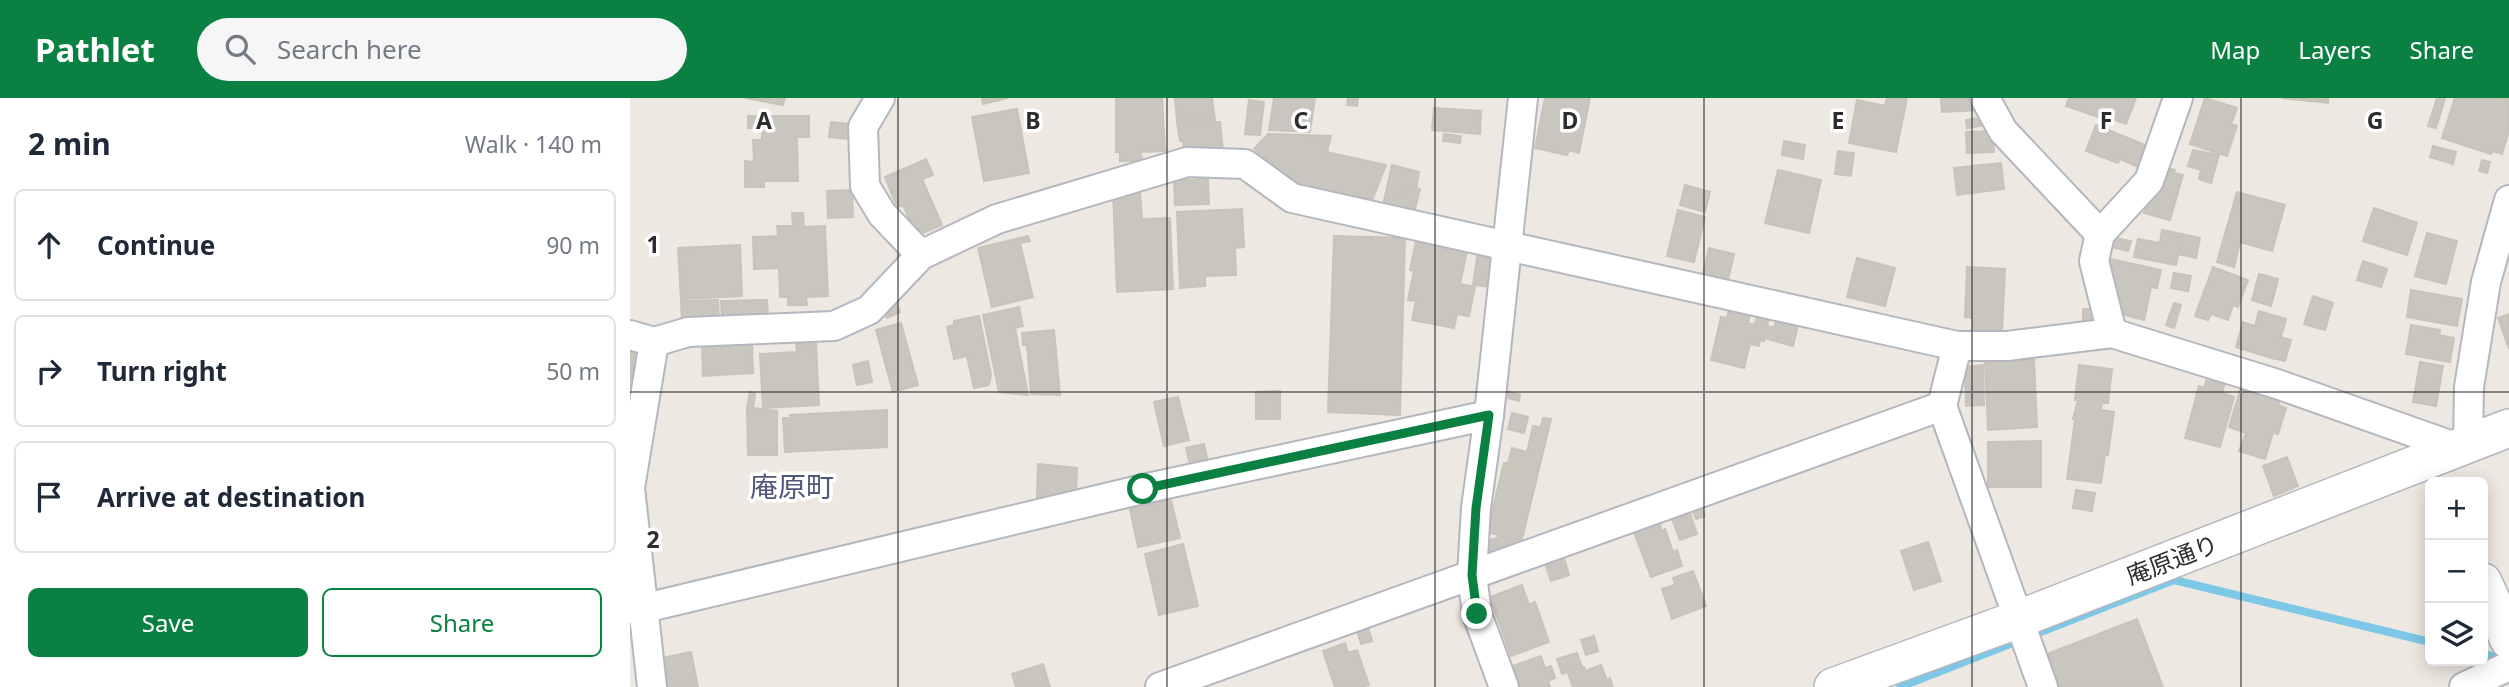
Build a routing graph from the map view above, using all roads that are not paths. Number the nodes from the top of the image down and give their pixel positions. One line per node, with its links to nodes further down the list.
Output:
1 (880, 98): 8 (street)
2 (1523, 98): 7 (street)
3 (1985, 98): 6 (street)
4 (2178, 98): 6 (street)
5 (2509, 200): 15 (street)
6 (2100, 234): 9 (street)
7 (1508, 245): 8 (street); 11 (street); 13 (street)
8 (921, 255): 10 (street)
9 (2112, 333): 11 (street); 15 (street)
10 (642, 338): 18 (street)
11 (1957, 346): 12 (street)
12 (1941, 406): 16 (street); 19 (street)
13 (1489, 415): 16 (street); 18 (street)
14 (2509, 428): 15 (street, 庵原通り)
15 (2448, 458): 19 (street, 庵原通り)
16 (1472, 575): 23 (street); 24 (street)
17 (2488, 593): 20 (street)
18 (638, 609): 22 (street)
19 (2018, 619): 25 (street, 庵原通り); 26 (street)
20 (2509, 640)
21 (2509, 666): 27 (street)
22 (652, 687)
23 (1160, 687)
24 (1504, 687)
25 (1833, 687)
26 (2043, 687)
27 (2464, 687)

